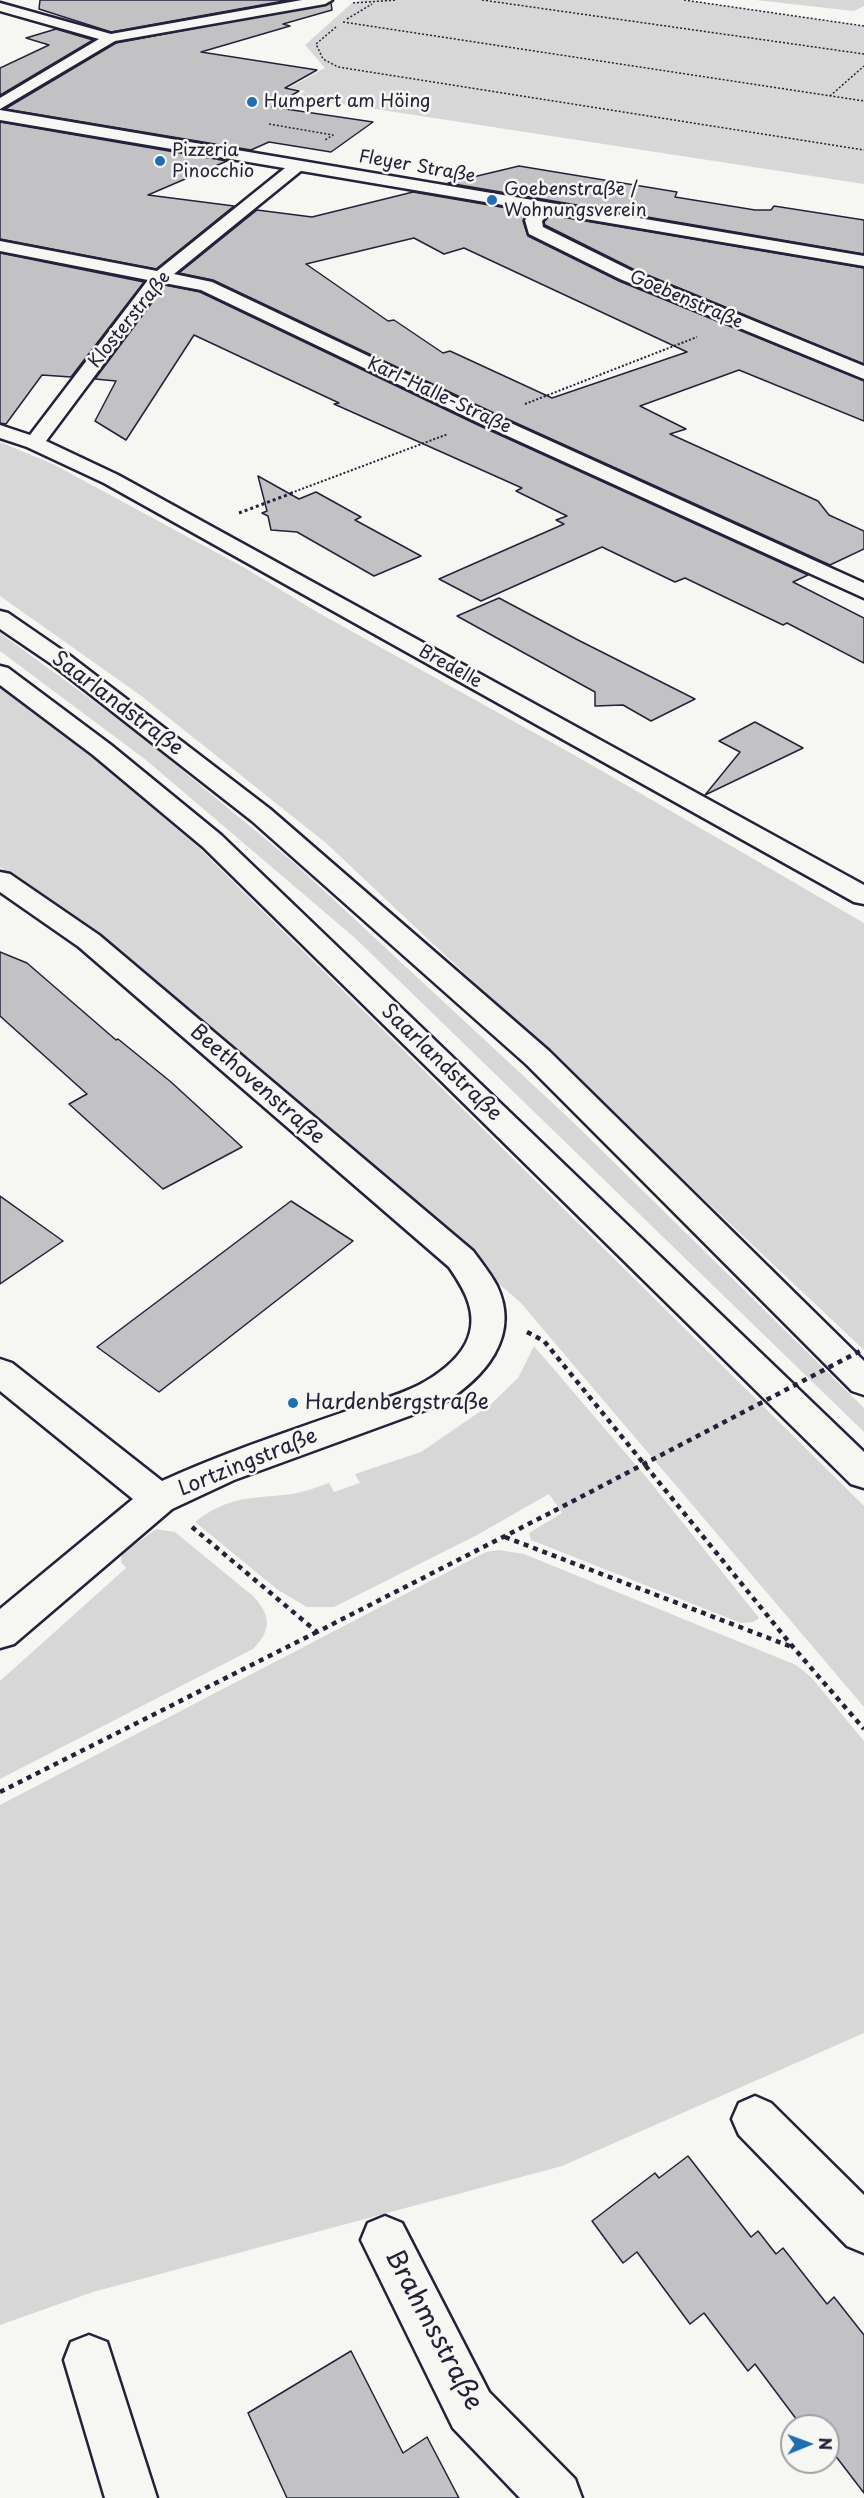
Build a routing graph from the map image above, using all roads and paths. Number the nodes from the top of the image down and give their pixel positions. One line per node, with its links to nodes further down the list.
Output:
1 (325, 0): 10 (main road)
2 (397, 0): 6 (path)
3 (482, 0): 11 (path)
4 (684, 0): 9 (path)
5 (352, 3): 6 (path)
6 (372, 4): 8 (path)
7 (0, 7): 10 (main road)
8 (342, 22): 13 (path); 17 (path)
9 (864, 26)
10 (111, 38): 15 (main road)
11 (864, 54)
12 (864, 66): 13 (path)
13 (830, 96): 14 (path)
14 (864, 101)
15 (0, 104)
16 (0, 115): 18 (main road, Fleyer Straße)
17 (864, 150)
18 (296, 167): 19 (main road, Fleyer Straße); 22 (main road, Klosterstraße)
19 (545, 209): 21 (main road, Fleyer Straße); 23 (main road, Goebenstraße)
20 (0, 246): 22 (main road, Karl-Halle-Straße)
21 (864, 261)
22 (159, 278): 25 (main road, Karl-Halle-Straße); 27 (main road, Klosterstraße)
23 (736, 322): 24 (main road, Goebenstraße); 25 (path)
24 (864, 373)
25 (486, 419): 28 (path); 29 (main road, Karl-Halle-Straße)
26 (0, 431): 27 (main road, Bredelle)
27 (34, 443): 33 (main road, Bredelle)
28 (259, 506)
29 (864, 591)
30 (0, 618): 37 (main road, Saarlandstraße)
31 (0, 673): 38 (main road, Saarlandstraße)
32 (0, 880): 34 (main road, Beethovenstraße)
33 (864, 896)
34 (490, 1312): 39 (main road, Lortzingstraße); 43 (path)
35 (864, 1349): 40 (path, bridge)
36 (0, 1372): 39 (main road)
37 (864, 1382)
38 (864, 1474)
39 (159, 1499): 41 (main road, Lortzingstraße); 42 (path)
40 (504, 1536): 42 (path); 43 (path)
41 (0, 1632)
42 (317, 1632): 45 (path)
43 (793, 1647): 44 (path)
44 (864, 1729)
45 (0, 1792)
46 (755, 2118): 47 (main road)
47 (864, 2229)
48 (385, 2240): 51 (main road, Brahmsstraße)
49 (89, 2360): 50 (main road)
50 (131, 2498)
51 (556, 2498)

